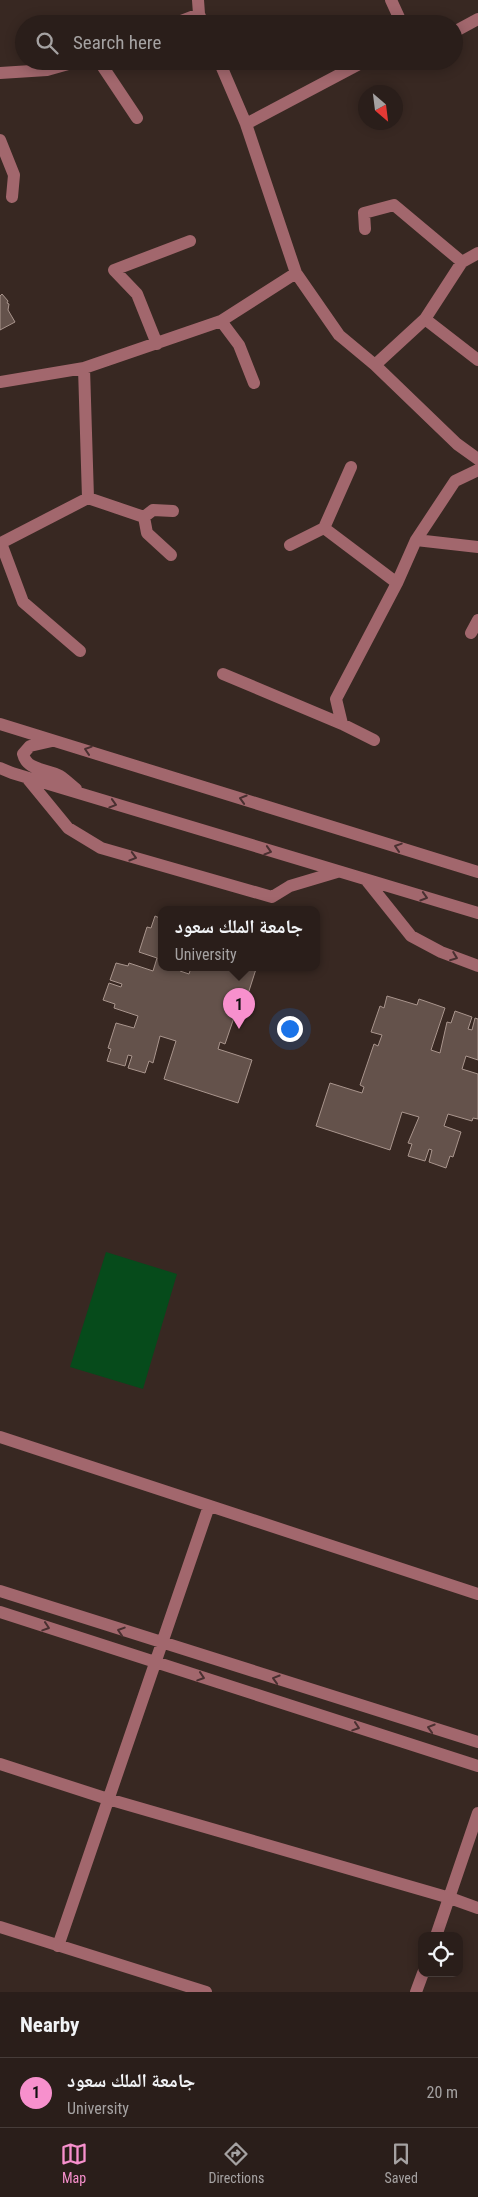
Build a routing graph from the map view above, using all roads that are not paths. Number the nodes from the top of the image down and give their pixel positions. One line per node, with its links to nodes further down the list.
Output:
1 (198, 0): 3 (street)
2 (390, 0): 4 (street)
3 (200, 15)
4 (398, 15)
5 (478, 19): 6 (street)
6 (463, 27)
7 (47, 70): 11 (street)
8 (105, 70): 12 (street)
9 (223, 70): 13 (street)
10 (349, 70): 13 (street)
11 (0, 73)
12 (137, 118)
13 (246, 124): 20 (street)
14 (0, 140): 15 (street)
15 (12, 197)
16 (365, 229): 19 (street)
17 (190, 241): 23 (street)
18 (478, 253): 19 (street)
19 (462, 262): 21 (street)
20 (296, 273): 22 (street); 25 (street)
21 (425, 319): 24 (street); 25 (street)
22 (221, 321): 23 (street); 28 (street)
23 (157, 344): 26 (street)
24 (478, 360)
25 (374, 365): 29 (street)
26 (84, 368): 27 (street); 32 (street)
27 (0, 382)
28 (254, 383)
29 (478, 460)
30 (351, 467): 35 (street)
31 (478, 470): 36 (street)
32 (88, 498): 34 (street); 43 (street)
33 (173, 511): 34 (street)
34 (144, 517): 39 (street)
35 (324, 528): 37 (street); 40 (street)
36 (416, 540): 38 (street); 40 (street)
37 (290, 545)
38 (478, 547)
39 (171, 555)
40 (397, 584): 46 (street)
41 (478, 620): 42 (street)
42 (471, 633)
43 (80, 652)
44 (224, 674): 46 (street)
45 (0, 724): 47 (street)
46 (342, 724): 48 (street)
47 (55, 740): 51 (street); 53 (street, one-way to 47)
48 (374, 740)
49 (0, 768): 50 (street)
50 (27, 778): 51 (street); 52 (street, one-way to 52)
51 (83, 795): 52 (street, one-way to 52)
52 (337, 872): 54 (street)
53 (478, 872)
54 (367, 881): 55 (street, one-way to 55); 56 (street, one-way to 56)
55 (478, 913)
56 (478, 966)
57 (0, 1437): 58 (street)
58 (209, 1506): 60 (street); 62 (street)
59 (0, 1592): 62 (street, one-way to 59)
60 (478, 1594)
61 (0, 1612): 63 (street, one-way to 63)
62 (163, 1644): 63 (street); 64 (street, one-way to 62)
63 (157, 1663): 66 (street, one-way to 66); 67 (street)
64 (478, 1742)
65 (0, 1764): 67 (street)
66 (478, 1766)
67 (108, 1799): 69 (street); 73 (street)
68 (478, 1813): 69 (street)
69 (450, 1898): 70 (street); 72 (street)
70 (478, 1908)
71 (0, 1927): 73 (street)
72 (437, 1932)
73 (58, 1946): 75 (street)
74 (422, 1977): 76 (street)
75 (206, 1992)
76 (416, 1992)

